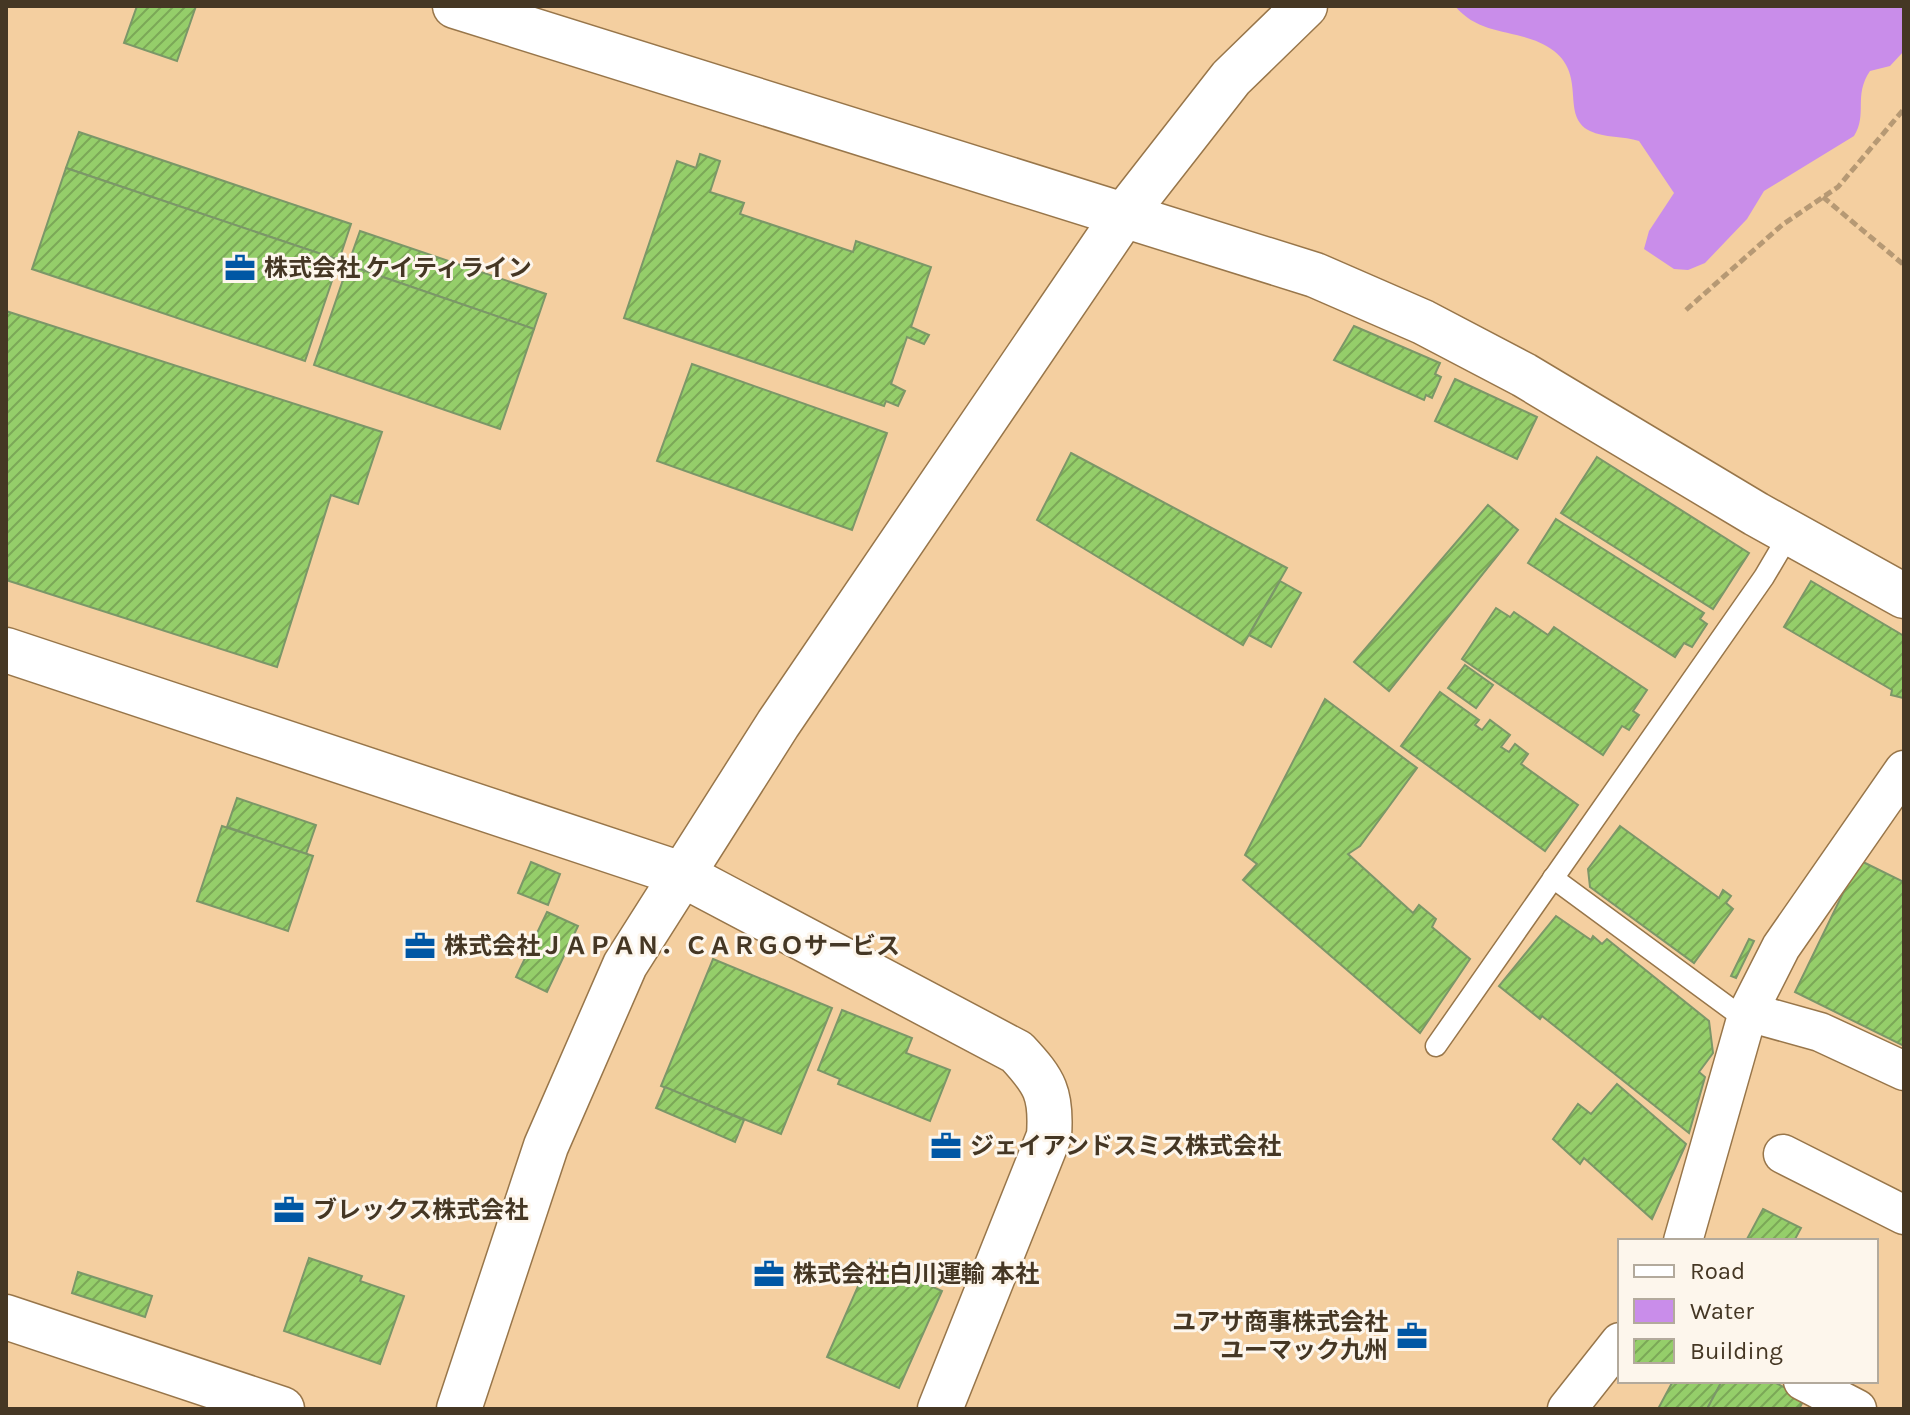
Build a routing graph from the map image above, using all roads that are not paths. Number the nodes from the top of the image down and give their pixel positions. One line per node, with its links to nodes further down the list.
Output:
1 (455, 6): 3 (street)
2 (1305, 6): 3 (street)
3 (1124, 215): 4 (street); 8 (street)
4 (1790, 533): 5 (street); 9 (lane)
5 (1904, 596)
6 (6, 650): 8 (street)
7 (1904, 770): 10 (street)
8 (681, 874): 20 (street); 21 (street)
9 (1553, 878): 10 (lane); 11 (lane)
10 (1747, 1016): 12 (street); 15 (street)
11 (1436, 1046)
12 (1904, 1071)
13 (1783, 1154): 14 (street)
14 (1904, 1215)
15 (1684, 1239)
16 (6, 1317): 19 (street)
17 (1618, 1345): 22 (street)
18 (1807, 1383): 23 (street)
19 (282, 1409)
20 (459, 1409)
21 (940, 1409)
22 (1567, 1409)
23 (1857, 1409)

